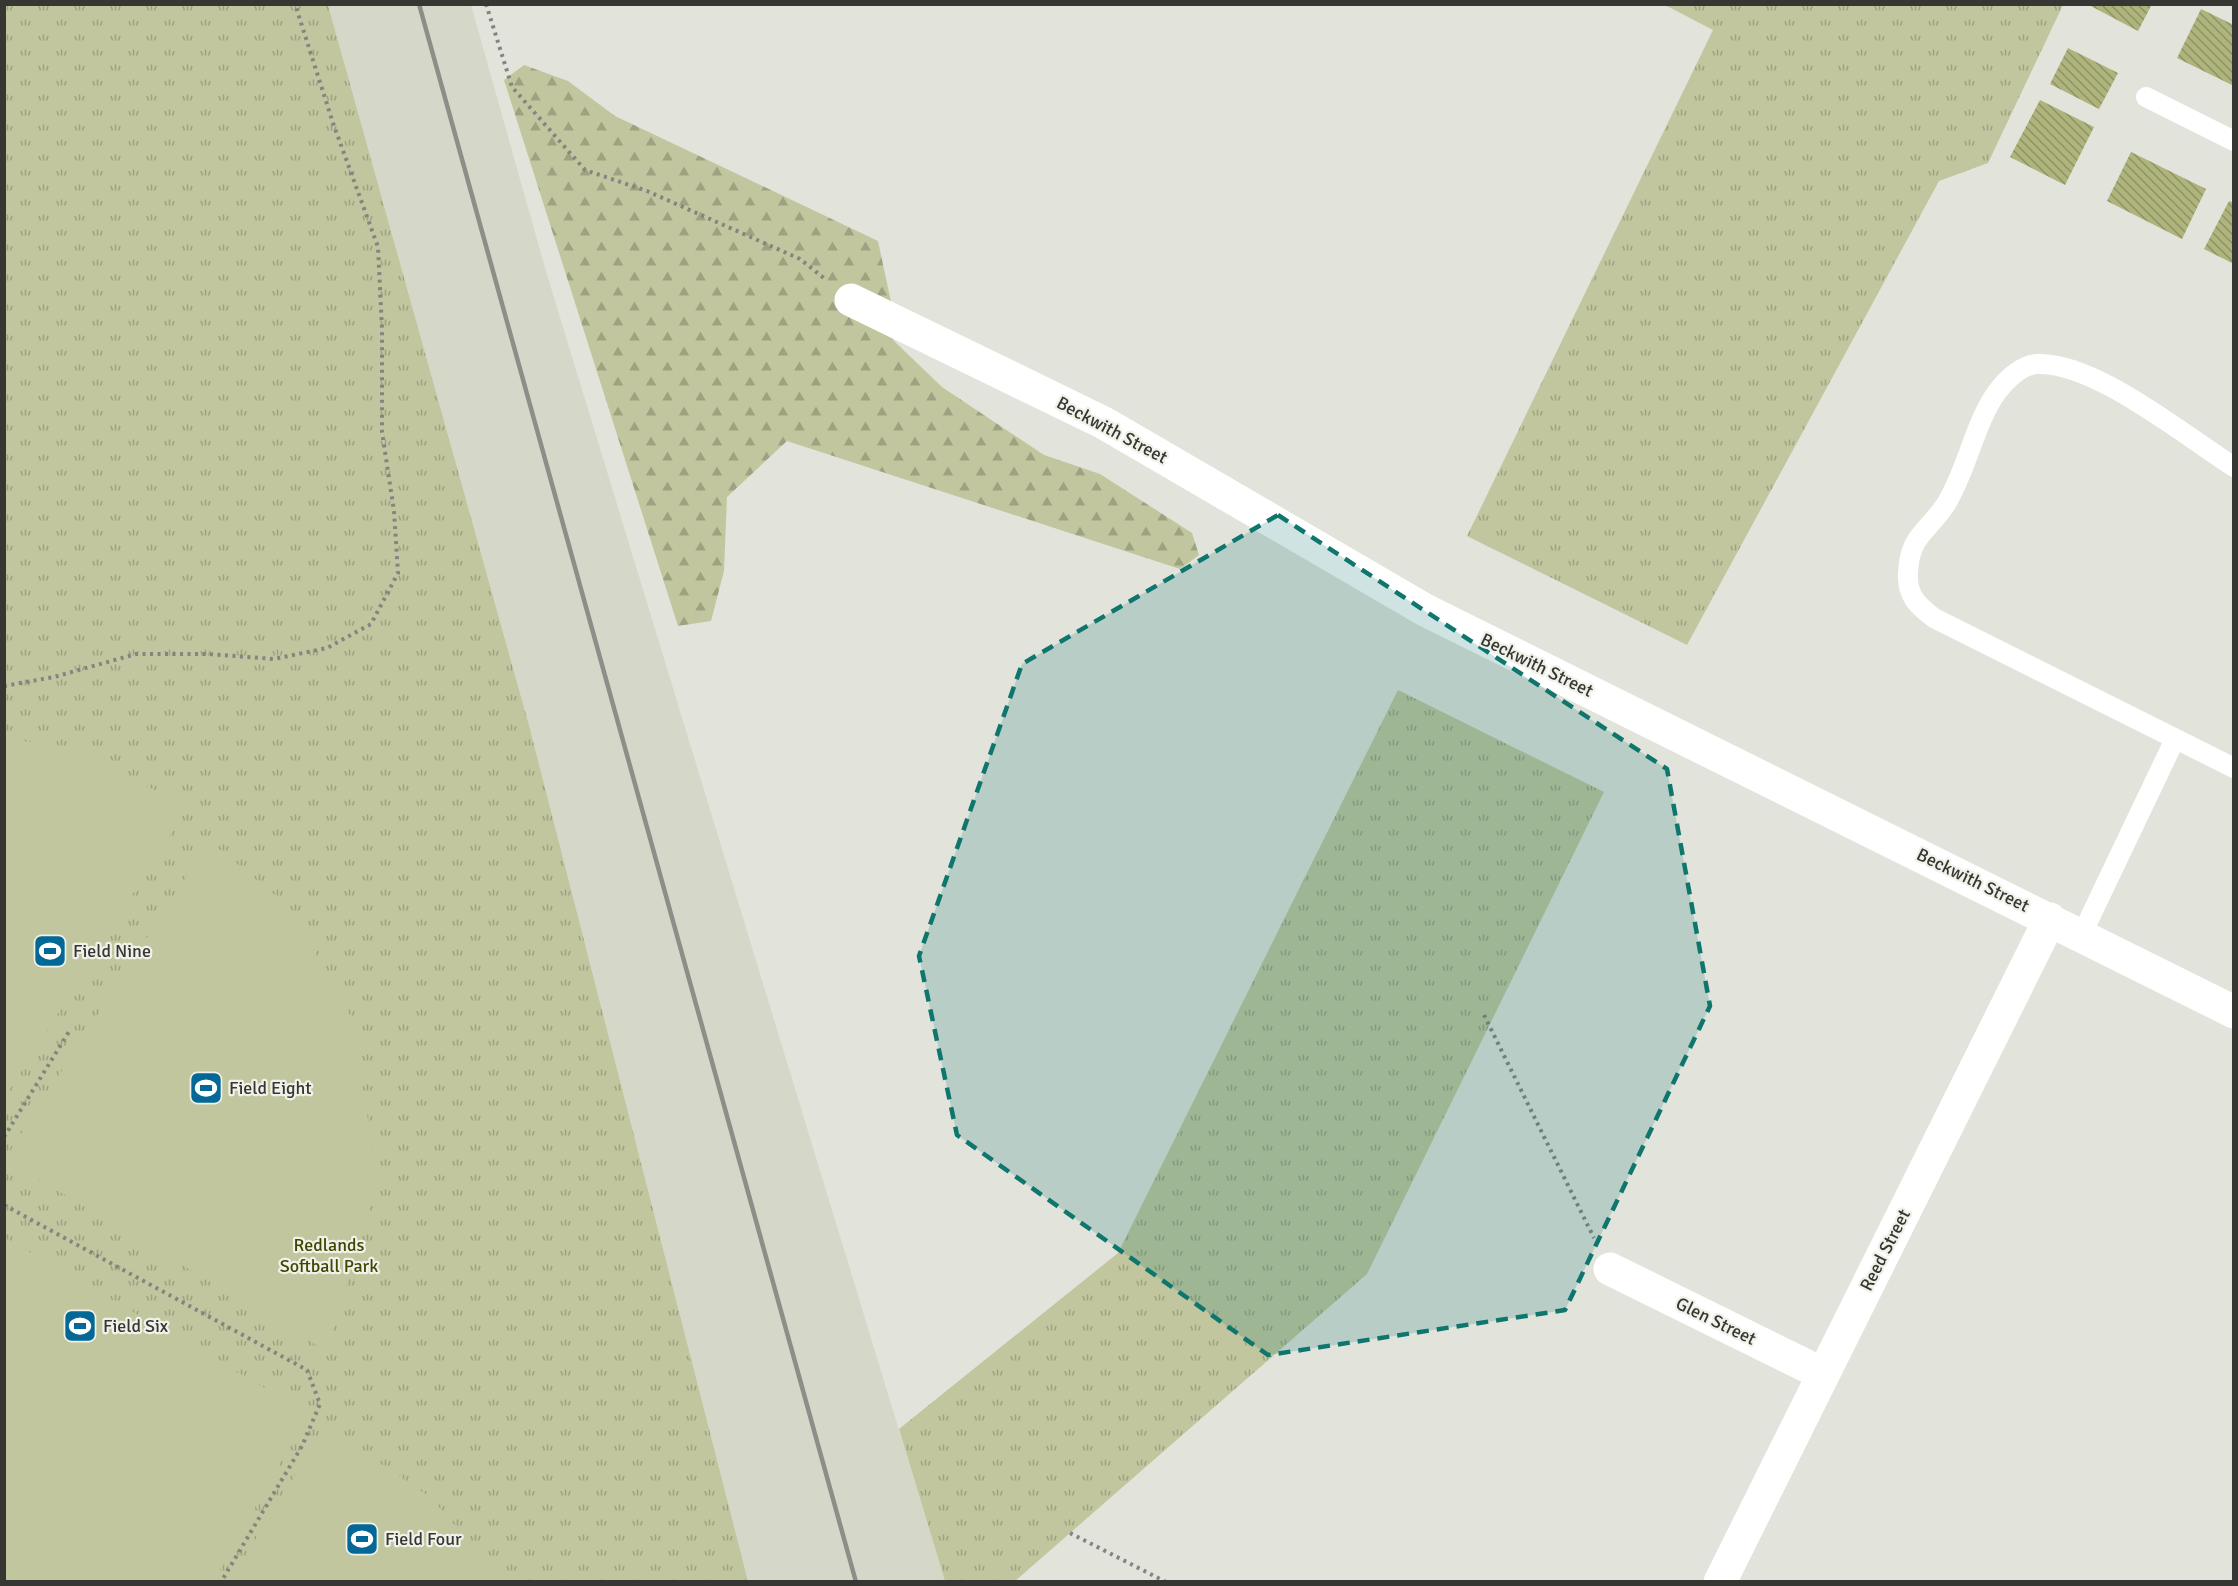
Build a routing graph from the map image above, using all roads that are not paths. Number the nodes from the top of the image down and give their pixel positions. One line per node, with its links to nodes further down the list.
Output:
1 (2146, 97): 2 (lane)
2 (2234, 141)
3 (851, 300): 7 (street, Beckwith Street)
4 (2234, 466): 5 (lane)
5 (2175, 739): 6 (lane); 8 (lane)
6 (2234, 768)
7 (2050, 919): 8 (street, Beckwith Street); 11 (street, Reed Street)
8 (2082, 934): 9 (street, Beckwith Street)
9 (2234, 1012)
10 (1610, 1269): 11 (street, Glen Street)
11 (1823, 1374): 12 (street, Reed Street)
12 (1720, 1581)

